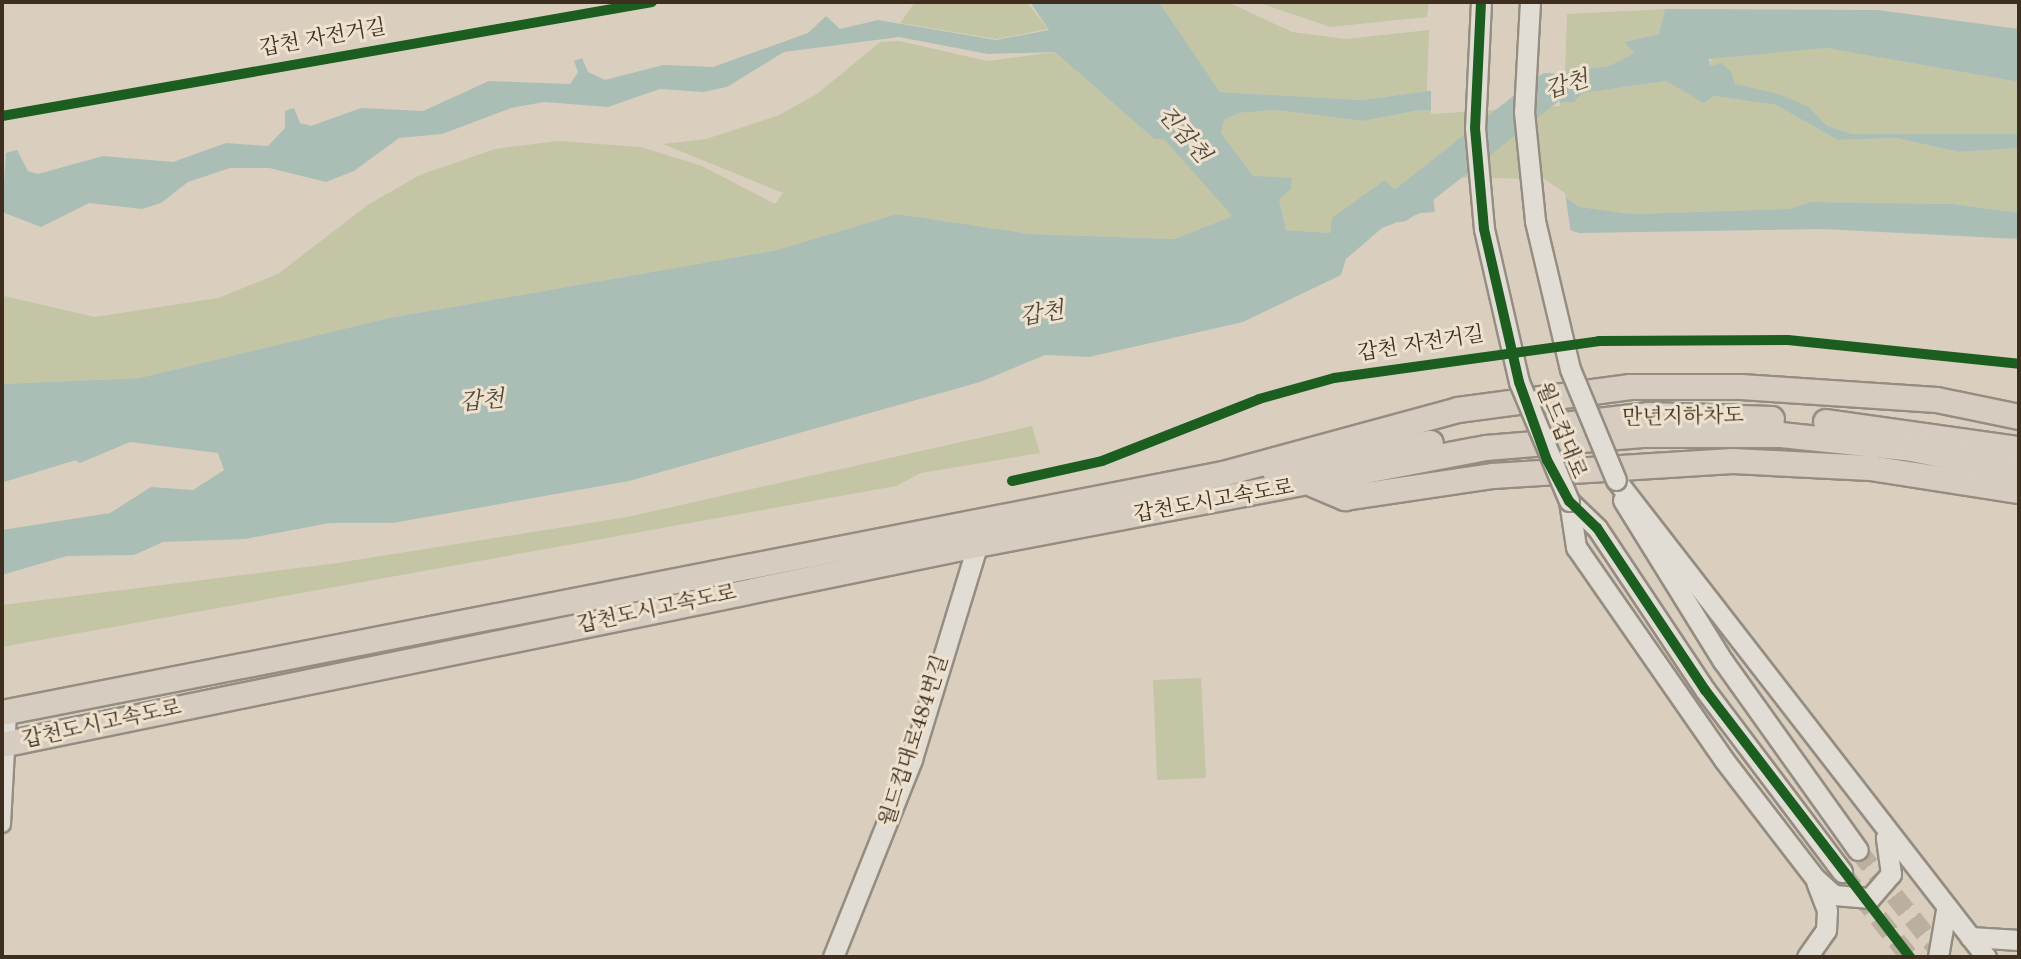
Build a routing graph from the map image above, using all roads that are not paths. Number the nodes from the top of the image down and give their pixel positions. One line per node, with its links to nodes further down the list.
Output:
1 (1481, 2): 10 (street, 월드컵대로, bridge)
2 (1530, 2): 7 (street, 월드컵대로, bridge)
3 (2019, 417): 6 (main road)
4 (2019, 449): 6 (main road, 만년지하차도)
5 (2019, 471): 8 (main road, 만년지하차도)
6 (1223, 474): 11 (main road, 갑천도시고속도로)
7 (1616, 480): 16 (street); 17 (street, 월드컵대로)
8 (1314, 485): 9 (main road); 12 (main road, 갑천도시고속도로)
9 (2019, 491)
10 (1569, 501): 18 (street, 월드컵대로); 19 (street)
11 (985, 520): 12 (street, 월드컵대로484번길); 13 (main road, 갑천도시고속도로)
12 (977, 545): 14 (main road, 갑천도시고속도로); 23 (street, 월드컵대로484번길)
13 (5, 712): 14 (street)
14 (6, 744): 15 (street)
15 (2, 824)
16 (1884, 829): 19 (street); 20 (street)
17 (1858, 850)
18 (1842, 872)
19 (1815, 878): 24 (street)
20 (1946, 910): 21 (street); 25 (street)
21 (1970, 937): 22 (street); 26 (street)
22 (2019, 940)
23 (833, 957)
24 (1807, 957)
25 (1938, 957)
26 (1986, 957)

